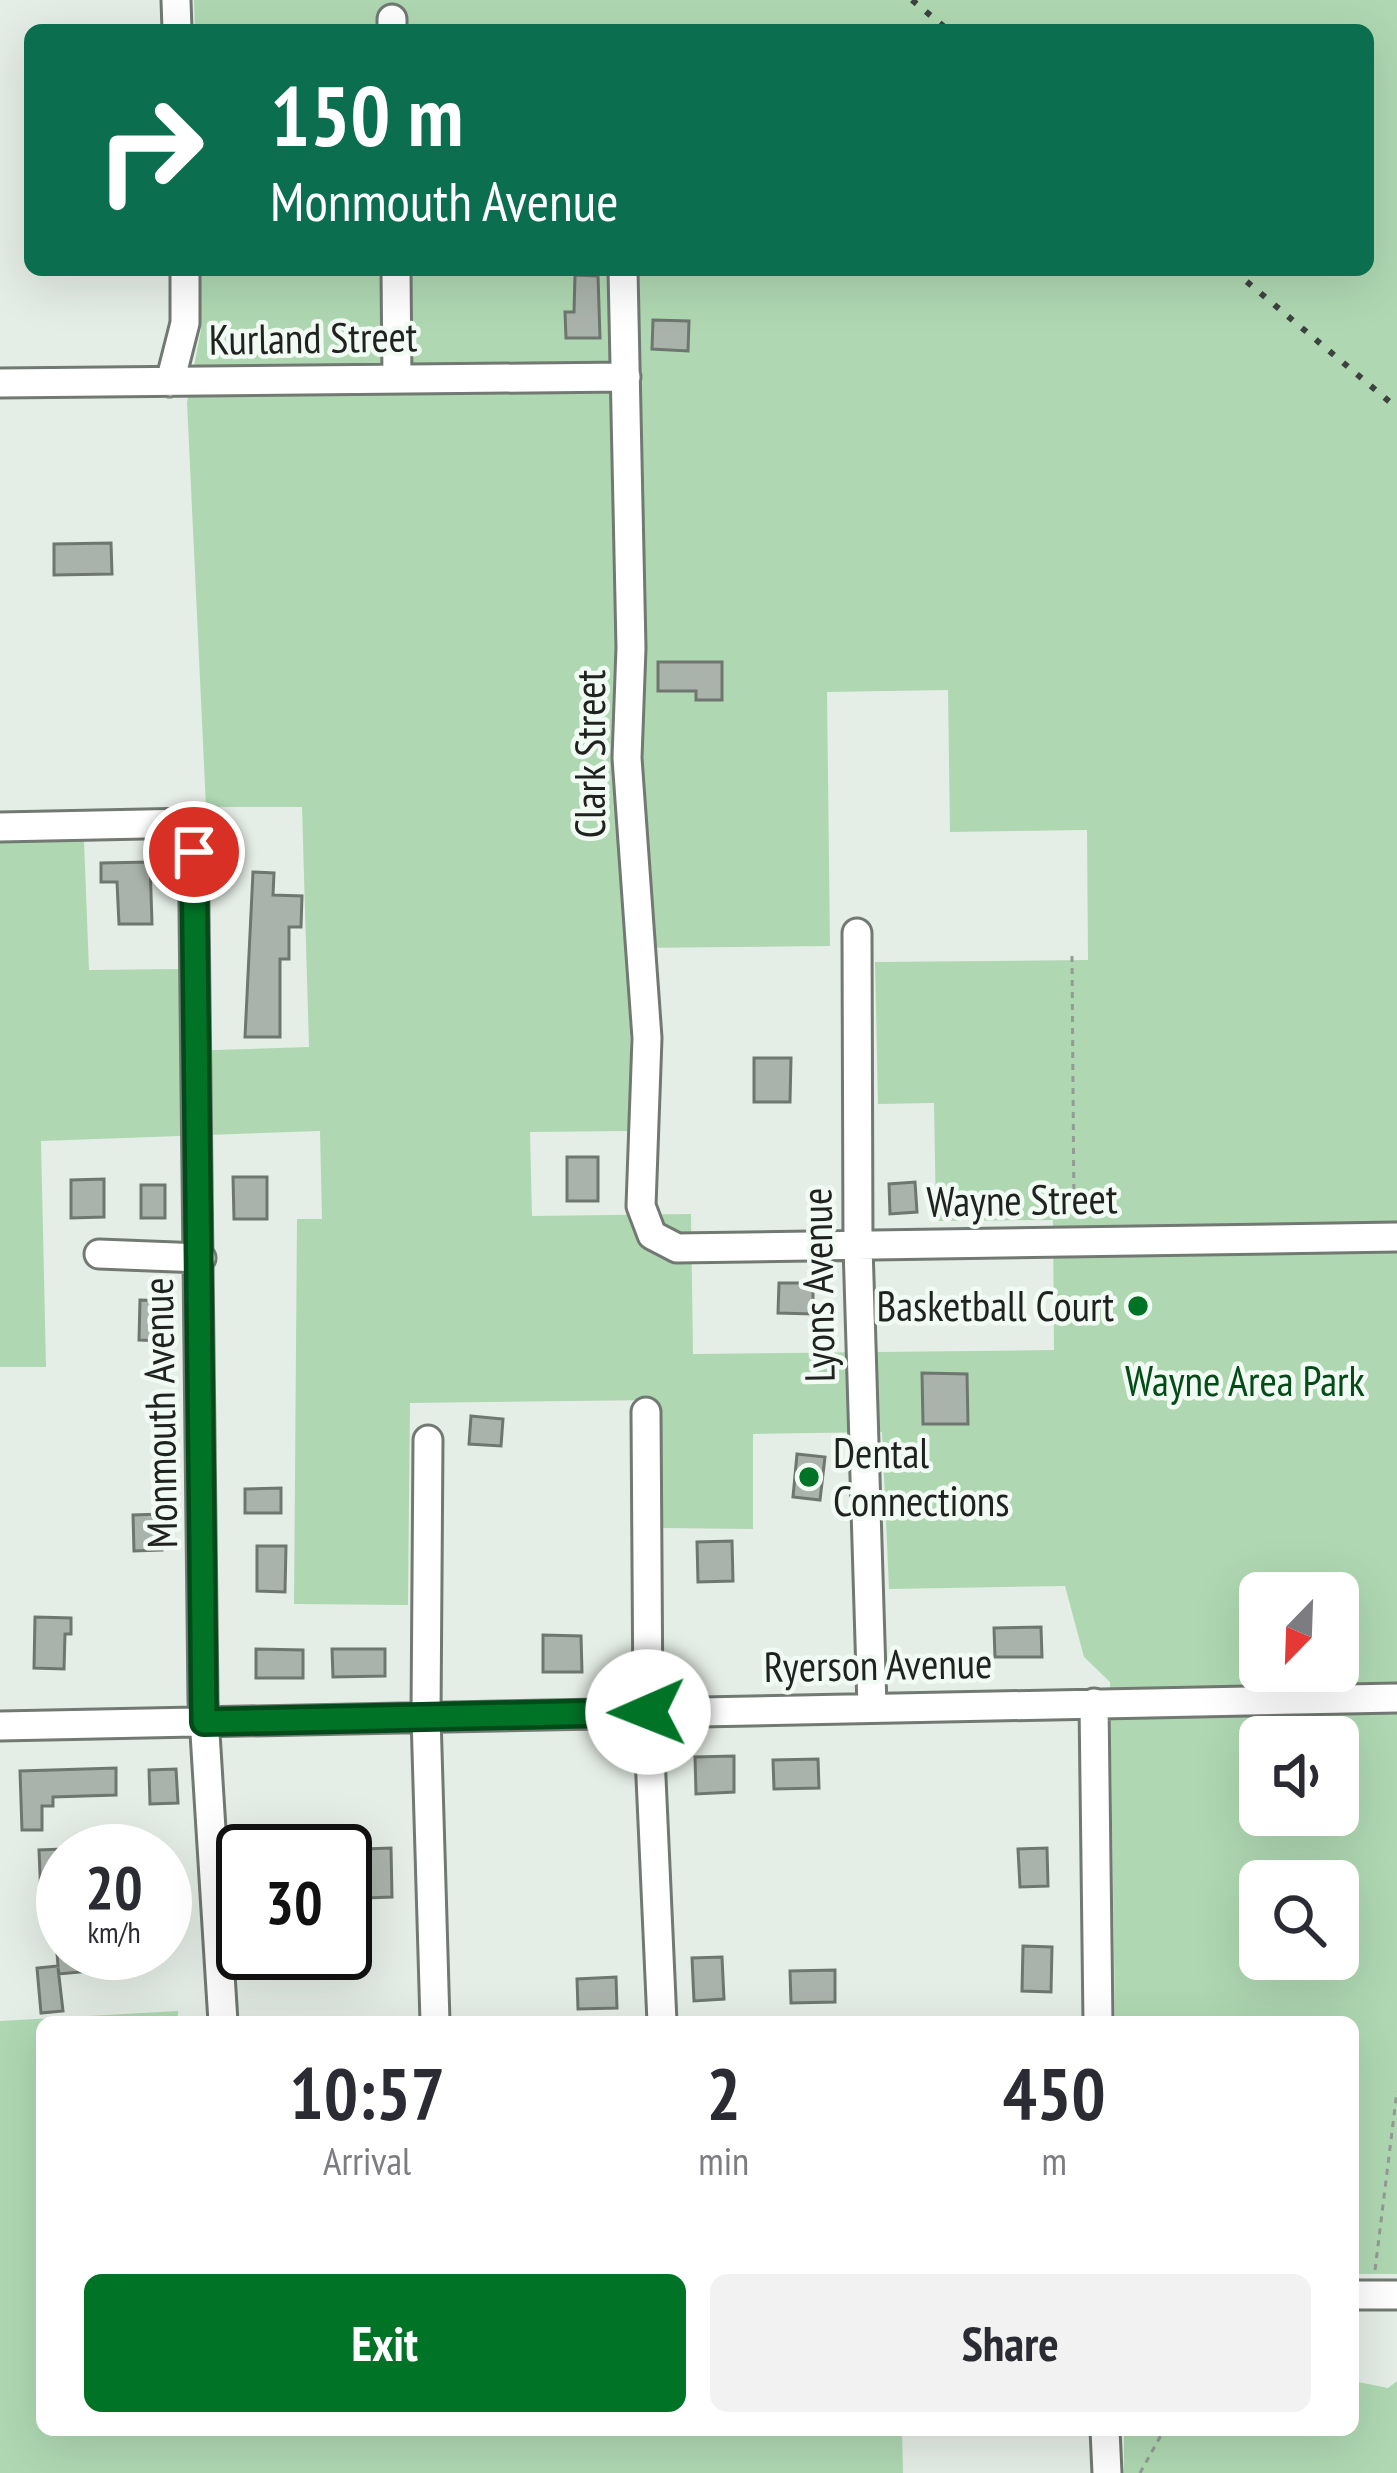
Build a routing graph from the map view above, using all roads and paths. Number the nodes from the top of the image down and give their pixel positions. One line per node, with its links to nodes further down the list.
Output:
1 (185, 276): 7 (street)
2 (396, 276): 5 (street)
3 (623, 276): 4 (street, Clark Street)
4 (626, 377): 5 (street, Kurland Street); 11 (street, Clark Street)
5 (397, 380): 7 (street, Kurland Street)
6 (0, 382): 7 (street, Kurland Street)
7 (170, 382)
8 (0, 827): 16 (street, Monmouth Avenue)
9 (857, 933): 14 (street, Lyons Avenue)
10 (1072, 956): 13 (path)
11 (652, 1235): 14 (street, Wayne Street)
12 (1397, 1237): 13 (street, Wayne Street)
13 (1074, 1241): 14 (street, Wayne Street)
14 (858, 1246): 21 (street, Lyons Avenue)
15 (99, 1255): 16 (street)
16 (201, 1258): 24 (street, Monmouth Avenue)
17 (646, 1412): 22 (street)
18 (428, 1440): 23 (street)
19 (1397, 1698): 20 (street, Ryerson Avenue)
20 (1094, 1703): 21 (street, Ryerson Avenue); 29 (street)
21 (872, 1707): 22 (street, Ryerson Avenue)
22 (648, 1712): 23 (street, Ryerson Avenue); 28 (street)
23 (425, 1716): 24 (street, Ryerson Avenue); 27 (street)
24 (204, 1722): 25 (street, Ryerson Avenue); 26 (street, Monmouth Avenue)
25 (0, 1726)
26 (222, 2012)
27 (435, 2016)
28 (662, 2016)
29 (1098, 2016)
30 (1397, 2092): 31 (path)
31 (1374, 2295)
32 (1106, 2436): 34 (street)
33 (1161, 2436): 35 (path)
34 (1107, 2473)
35 (1140, 2473)

